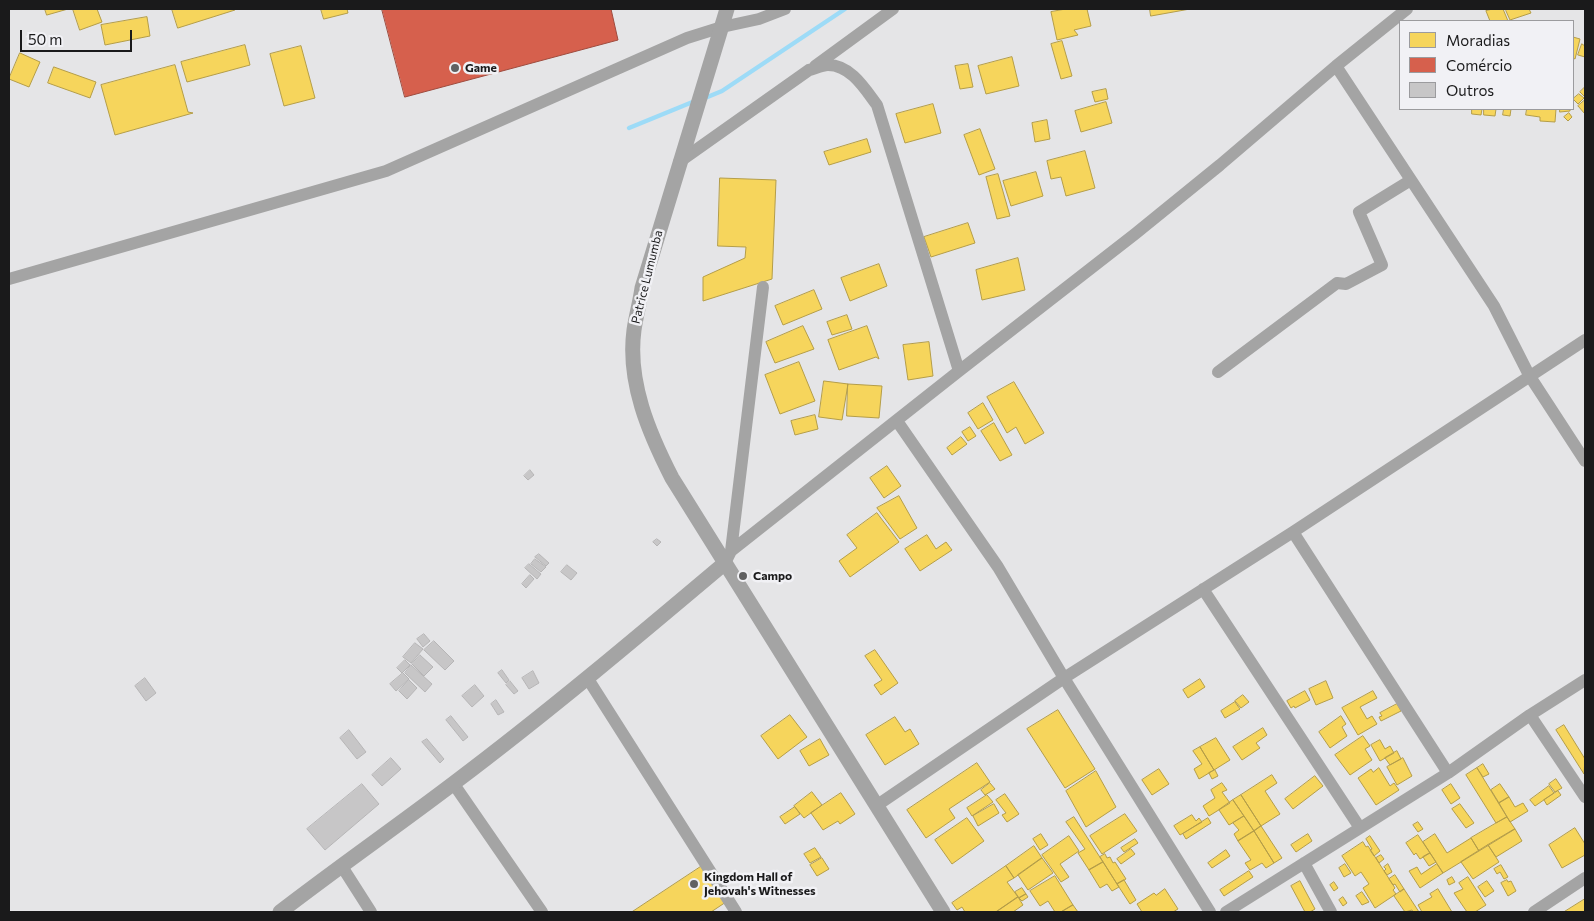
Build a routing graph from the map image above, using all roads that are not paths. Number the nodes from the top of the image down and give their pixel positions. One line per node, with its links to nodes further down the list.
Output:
1 (727, 9): 5 (street)
2 (785, 9): 5 (street)
3 (893, 9): 7 (street)
4 (1407, 9): 6 (street)
5 (722, 27): 8 (street, Patrice Lumumba); 10 (street)
6 (1336, 66): 9 (street); 13 (street)
7 (808, 70): 8 (street); 13 (street)
8 (680, 162): 19 (street, Patrice Lumumba)
9 (1411, 180): 14 (street); 15 (street)
10 (9, 279)
11 (762, 287): 19 (street)
12 (1585, 340): 15 (street)
13 (958, 371): 16 (street)
14 (1218, 372)
15 (1529, 375): 17 (street); 18 (street)
16 (897, 421): 19 (street); 21 (street)
17 (1585, 461)
18 (1293, 532): 20 (street); 25 (street)
19 (728, 557): 22 (street); 28 (street, Patrice Lumumba)
20 (1203, 589): 21 (street); 29 (street)
21 (1064, 678): 28 (street); 38 (street)
22 (588, 679): 26 (street); 36 (street)
23 (1585, 680): 24 (street)
24 (1530, 715): 25 (street); 27 (street)
25 (1448, 773): 29 (street)
26 (453, 783): 31 (street); 35 (street)
27 (1585, 797)
28 (876, 806): 37 (street, Patrice Lumumba)
29 (1360, 828): 30 (street)
30 (1304, 863): 39 (street); 40 (street)
31 (341, 864): 33 (street); 34 (street)
32 (1585, 878): 41 (street)
33 (280, 912)
34 (371, 912)
35 (542, 912)
36 (736, 912)
37 (943, 912)
38 (1210, 912)
39 (1226, 912)
40 (1331, 912)
41 (1534, 912)

